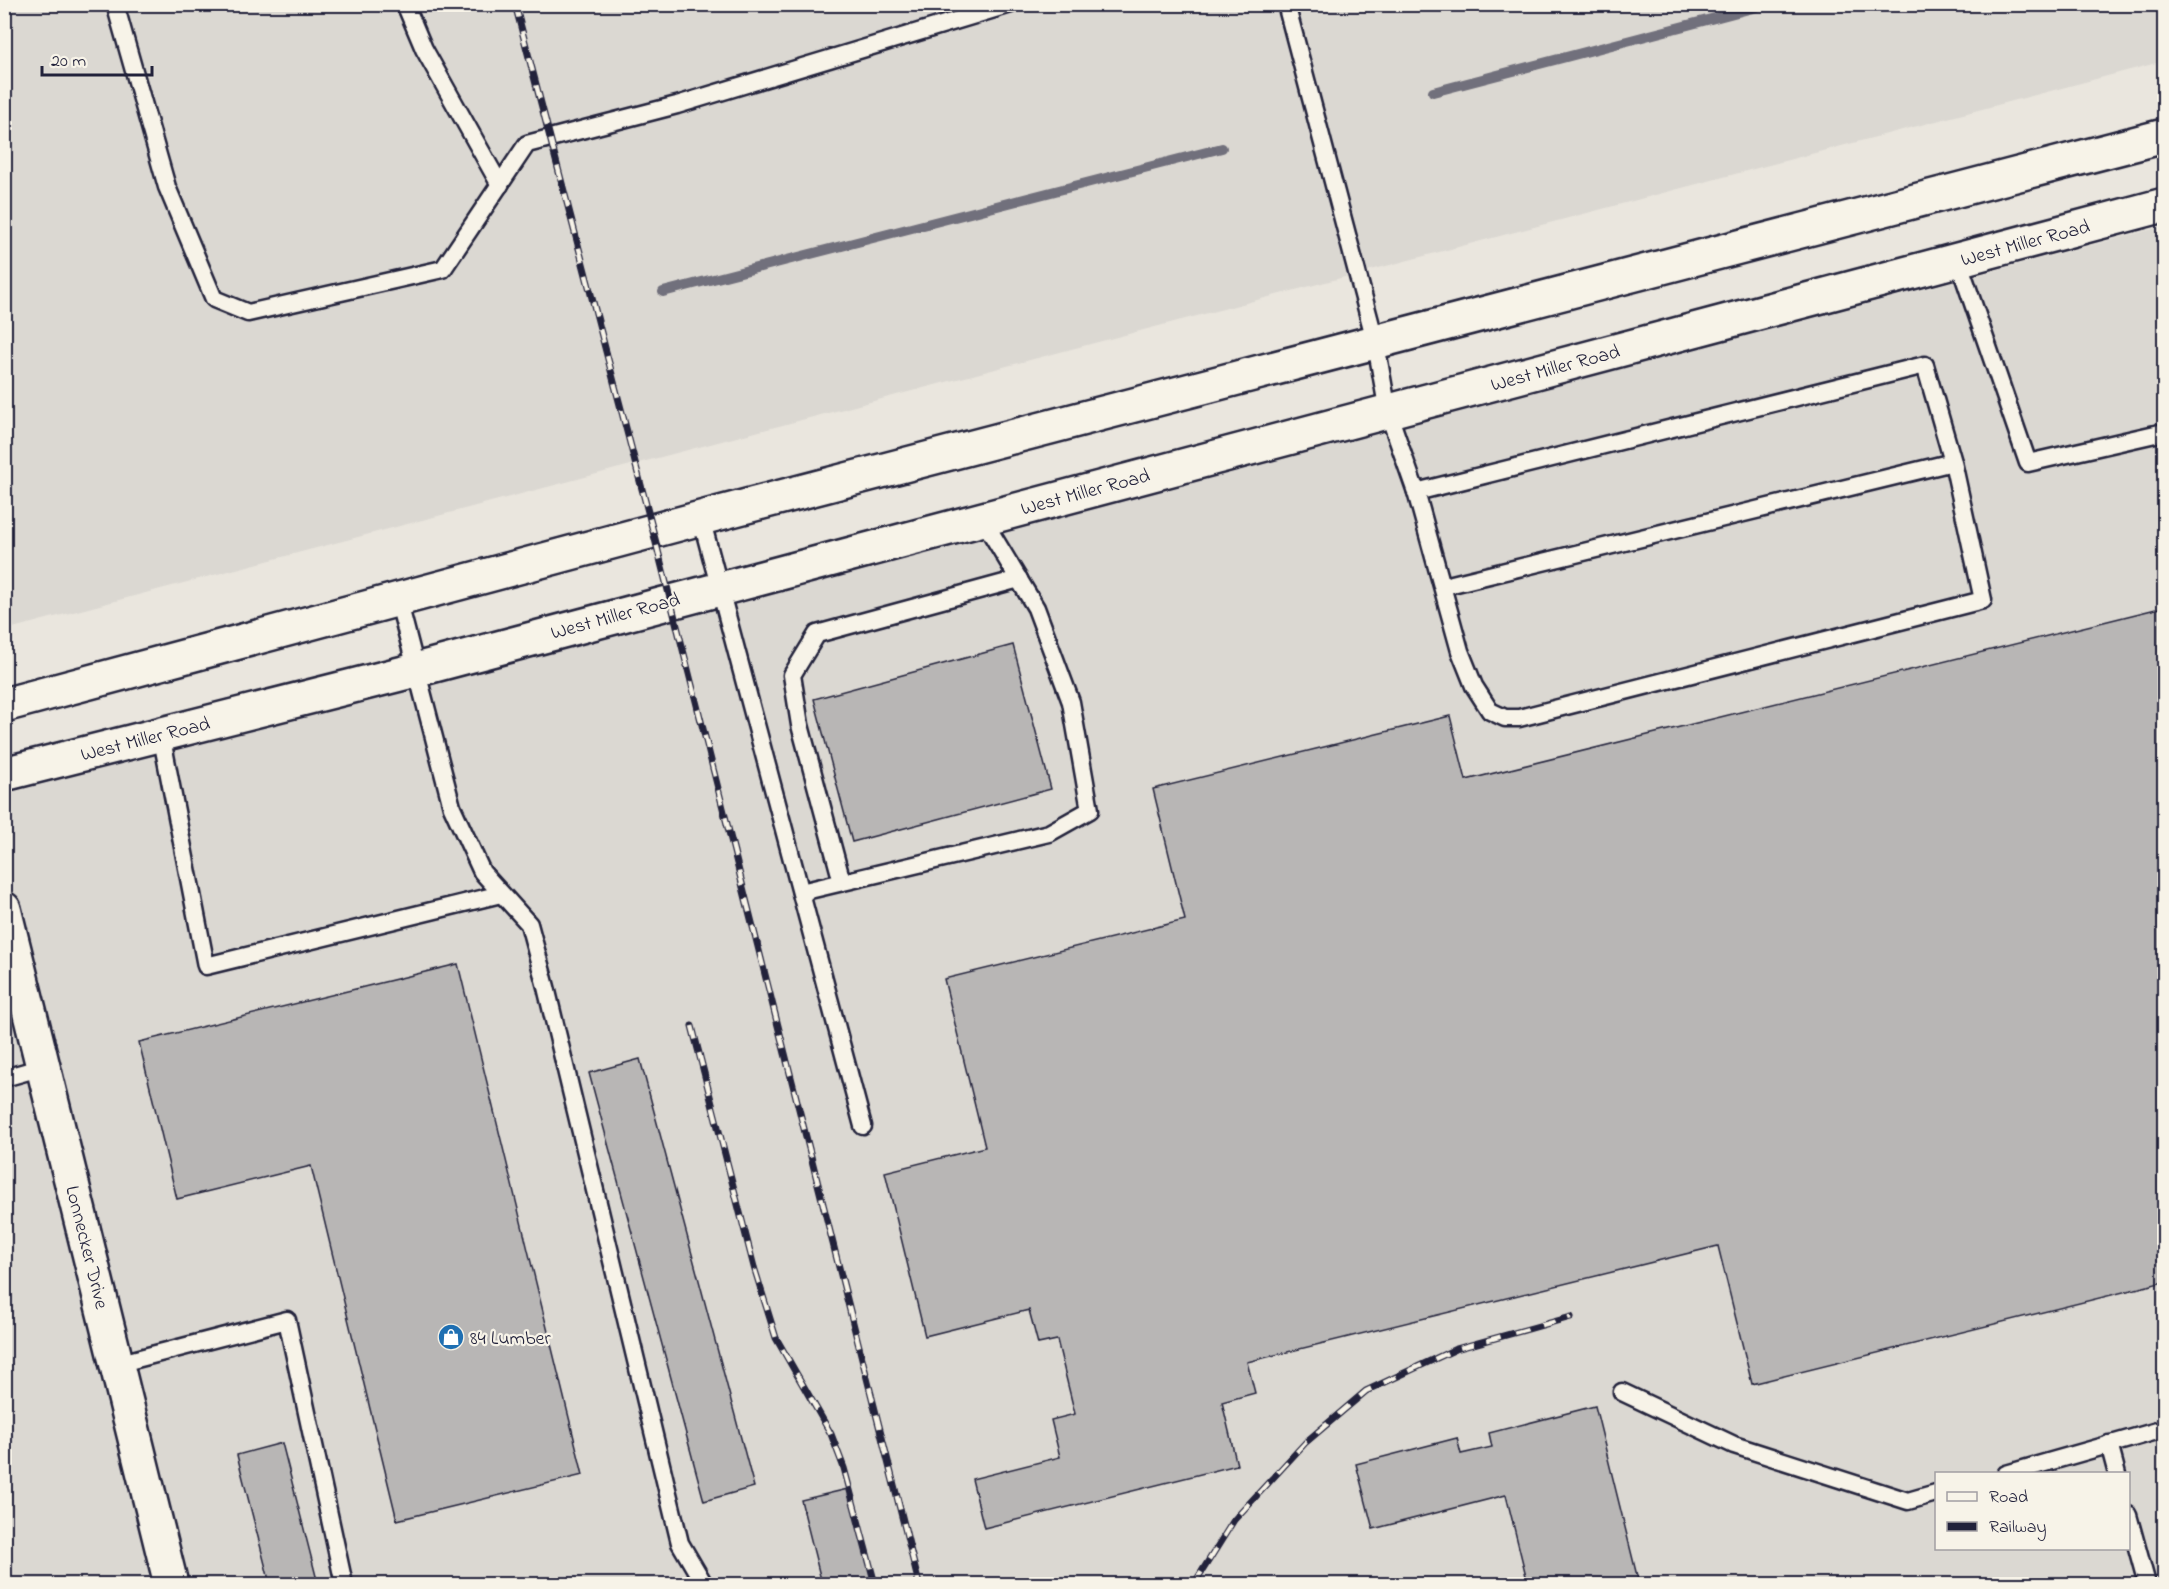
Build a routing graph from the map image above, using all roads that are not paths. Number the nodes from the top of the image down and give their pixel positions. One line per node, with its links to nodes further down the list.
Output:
1 (115, 4): 6 (lane)
2 (405, 4): 6 (lane)
3 (1011, 4): 6 (lane)
4 (1286, 4): 9 (lane)
5 (2164, 136): 9 (main road)
6 (500, 185)
7 (2164, 205): 8 (main road, West Miller Road)
8 (1958, 260): 10 (main road, West Miller Road); 11 (lane)
9 (1376, 344): 10 (lane); 14 (main road)
10 (1388, 412): 13 (lane); 15 (main road, West Miller Road)
11 (2164, 432)
12 (1953, 462): 13 (lane); 17 (lane); 17 (lane)
13 (1416, 492): 17 (lane)
14 (701, 518): 18 (lane); 19 (main road)
15 (982, 518): 16 (lane); 18 (main road, West Miller Road)
16 (1018, 579): 24 (lane); 24 (lane)
17 (1444, 586)
18 (721, 587): 20 (main road, West Miller Road); 25 (lane)
19 (398, 599): 20 (lane); 21 (main road)
20 (417, 669): 22 (main road, West Miller Road); 26 (lane)
21 (4, 705)
22 (161, 734): 23 (main road, West Miller Road); 26 (lane)
23 (4, 774)
24 (842, 882): 25 (lane)
25 (801, 892): 30 (lane)
26 (501, 894): 41 (lane)
27 (4, 909): 28 (main road, Lonnecker Drive)
28 (43, 1067): 29 (lane); 31 (main road, Lonnecker Drive)
29 (4, 1078)
30 (863, 1126)
31 (117, 1364): 39 (main road, Lonnecker Drive); 40 (lane)
32 (1622, 1392): 37 (lane)
33 (2164, 1429): 34 (lane)
34 (2109, 1444): 35 (lane); 36 (lane)
35 (2010, 1472)
36 (2117, 1472)
37 (1935, 1493)
38 (2130, 1522): 42 (lane)
39 (171, 1584)
40 (344, 1584)
41 (704, 1584)
42 (2147, 1584)

